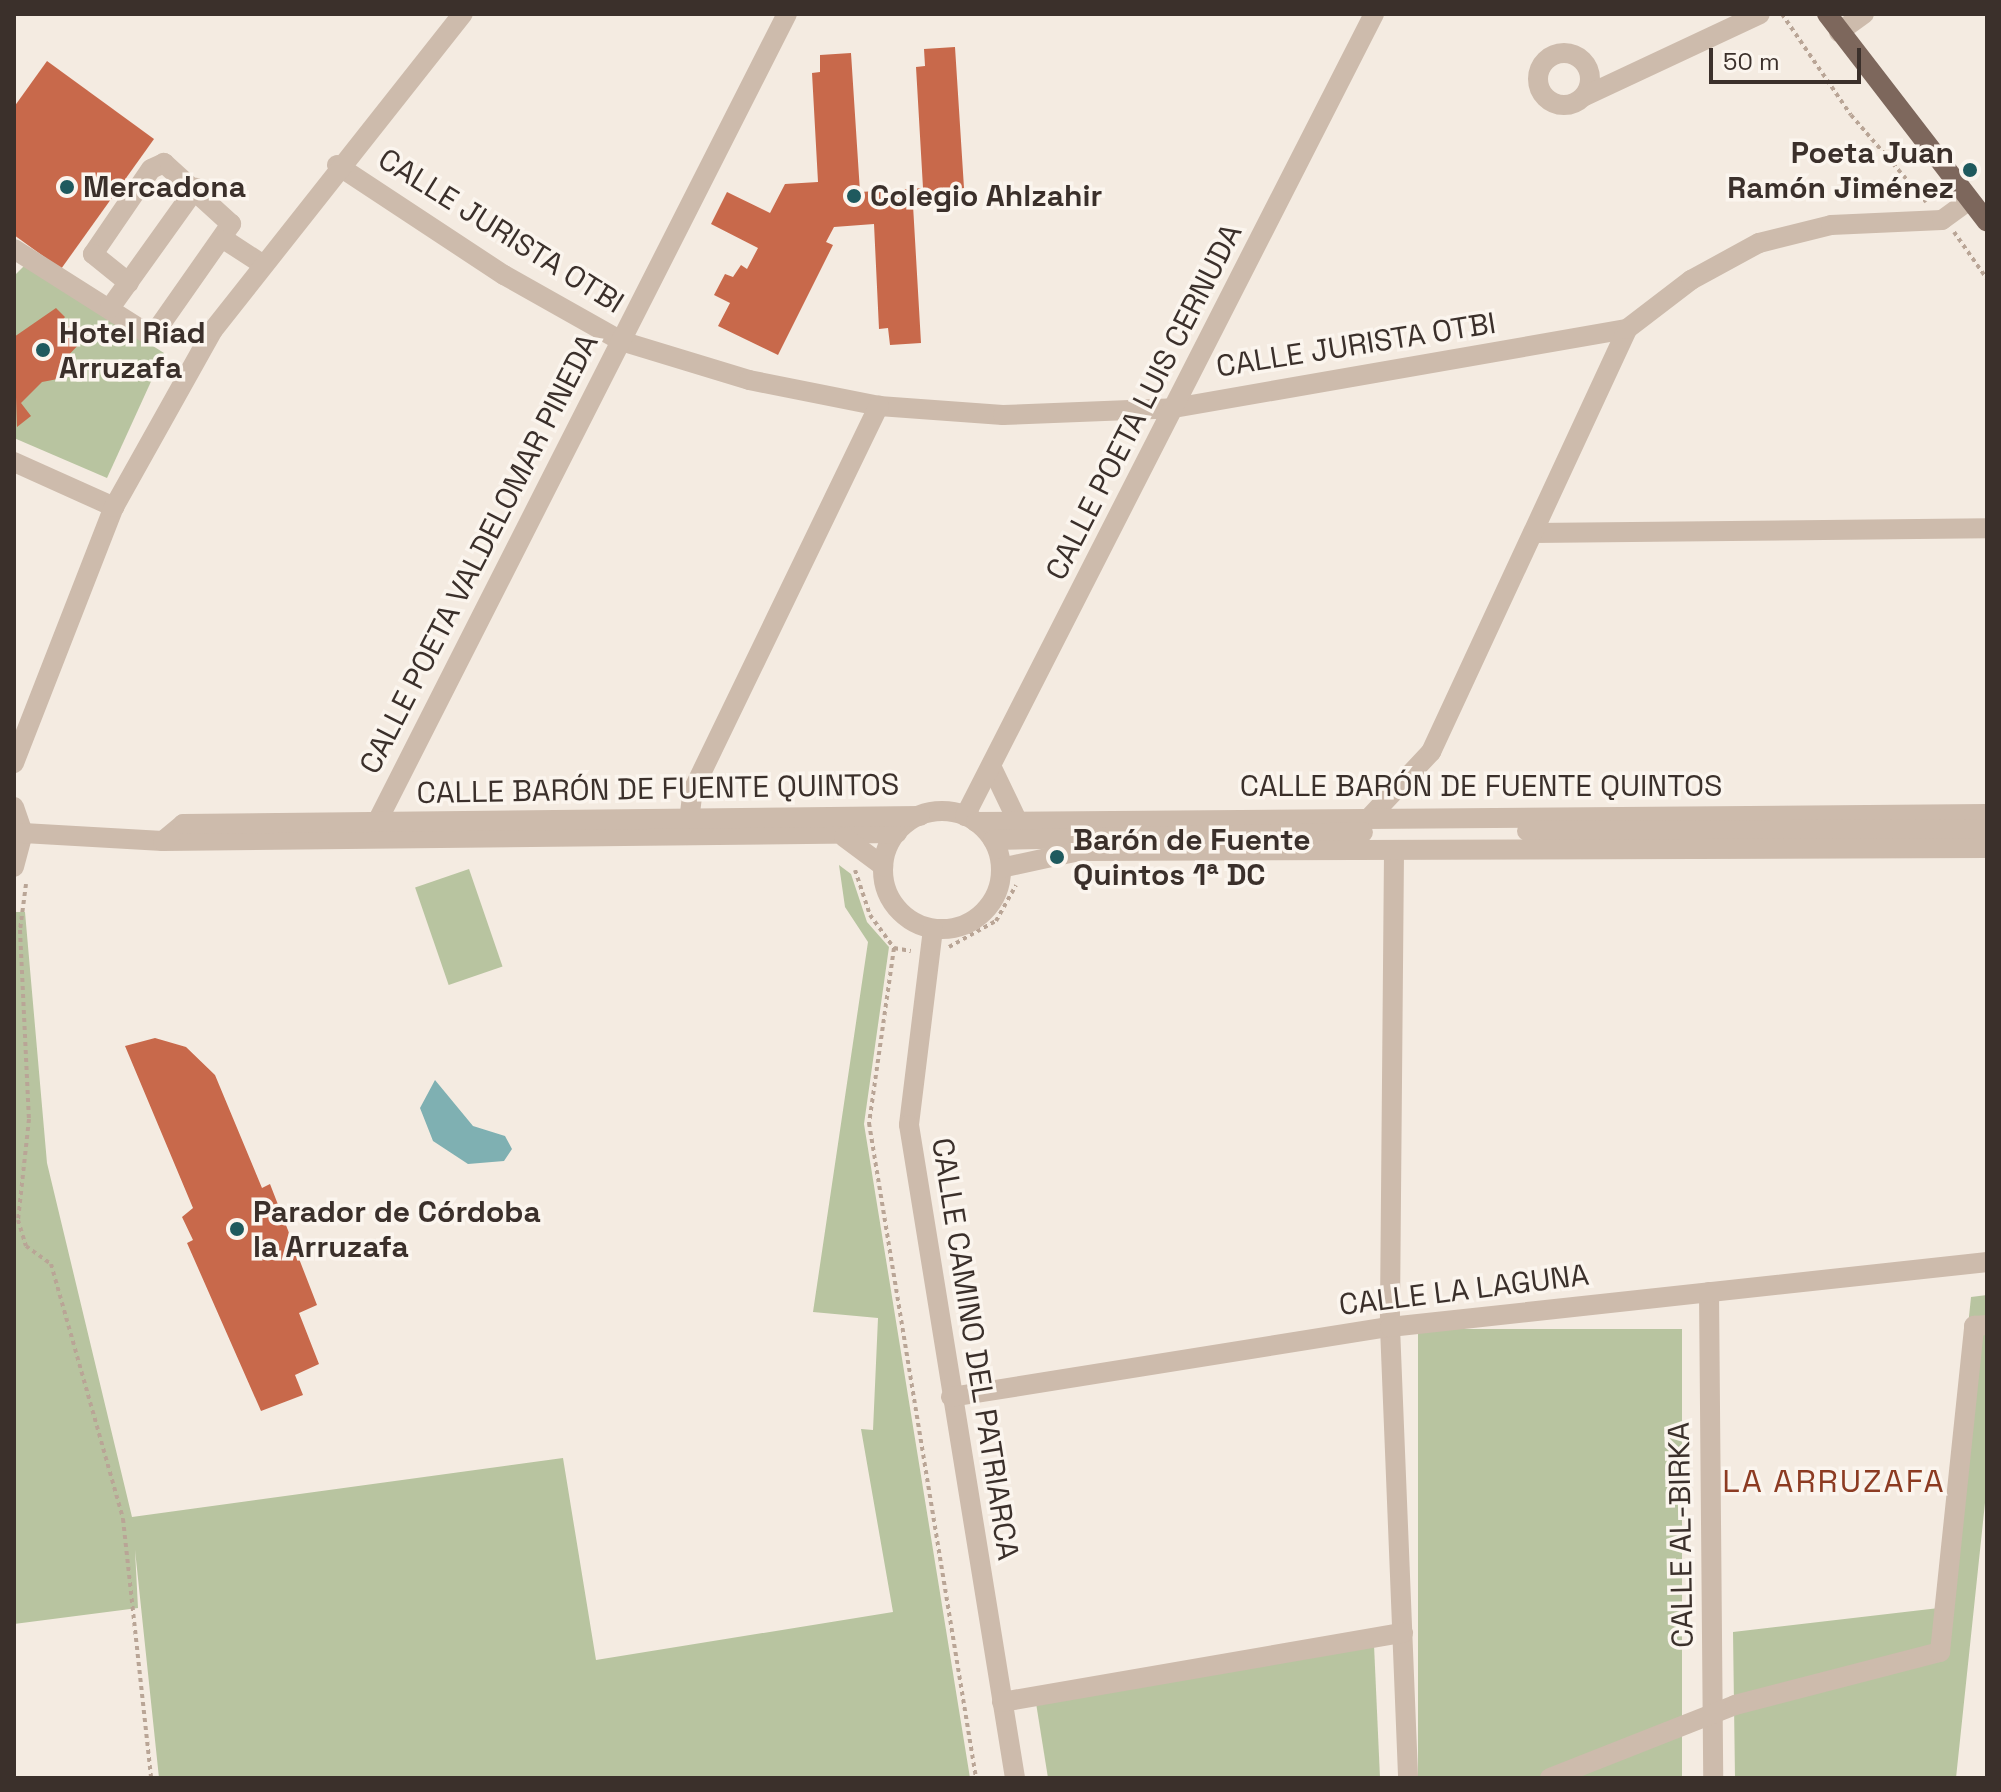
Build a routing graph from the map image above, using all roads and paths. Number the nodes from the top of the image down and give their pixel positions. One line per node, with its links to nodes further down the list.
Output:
1 (463, 14): 10 (street)
2 (787, 14): 22 (street, CALLE POETA VALDELOMAR PINEDA)
3 (1374, 14): 24 (street, CALLE POETA LUIS CERNUDA)
4 (1760, 14): 9 (street)
5 (1782, 14): 13 (path)
6 (1827, 14): 8 (main road)
7 (1864, 14): 8 (street)
8 (1839, 32): 12 (main road)
9 (1585, 96)
10 (337, 165): 17 (street); 22 (street, CALLE JURISTA OTBI)
11 (196, 188): 15 (street); 19 (street); 19 (street)
12 (1970, 200): 13 (street); 14 (main road)
13 (1942, 220): 18 (path); 21 (street)
14 (1987, 222)
15 (222, 238): 17 (street); 20 (street)
16 (14, 249): 20 (street)
17 (262, 264): 26 (street)
18 (1987, 279)
19 (129, 283): 20 (street)
20 (110, 308)
21 (1627, 329): 24 (street, CALLE JURISTA OTBI); 28 (street)
22 (621, 341): 23 (street, CALLE JURISTA OTBI); 38 (street, CALLE POETA VALDELOMAR PINEDA)
23 (879, 406): 24 (street, CALLE JURISTA OTBI); 37 (street)
24 (1174, 408): 30 (street, CALLE POETA LUIS CERNUDA)
25 (14, 462): 26 (street)
26 (114, 507): 29 (street)
27 (1987, 528): 28 (street)
28 (1533, 533): 35 (street)
29 (14, 763)
30 (993, 770): 34 (street); 36 (street, CALLE POETA LUIS CERNUDA)
31 (14, 807): 40 (street)
32 (1987, 814): 35 (street, CALLE BARÓN DE FUENTE QUINTOS)
33 (920, 816): 36 (street); 37 (street, CALLE BARÓN DE FUENTE QUINTOS); 41 (street)
34 (1015, 816): 35 (street, CALLE BARÓN DE FUENTE QUINTOS); 36 (street, CALLE BARÓN DE FUENTE QUINTOS)
35 (1369, 818)
36 (970, 819): 43 (street)
37 (689, 821): 38 (street, CALLE BARÓN DE FUENTE QUINTOS)
38 (377, 822): 44 (street, CALLE BARÓN DE FUENTE QUINTOS)
39 (1987, 829): 43 (street, CALLE BARÓN DE FUENTE QUINTOS)
40 (23, 833): 44 (street, CALLE BARÓN DE FUENTE QUINTOS); 49 (street)
41 (897, 833): 42 (street, CALLE BARÓN DE FUENTE QUINTOS); 47 (street)
42 (844, 837): 44 (street, CALLE BARÓN DE FUENTE QUINTOS); 47 (street, CALLE BARÓN DE FUENTE QUINTOS); 61 (path)
43 (993, 840): 48 (street)
44 (163, 841)
45 (1987, 848): 46 (street)
46 (1394, 852): 48 (street); 55 (street)
47 (883, 866): 50 (street)
48 (1010, 873): 50 (street); 51 (path)
49 (21, 874): 60 (path)
50 (933, 929): 56 (street, CALLE CAMINO DEL PATRIARCA)
51 (944, 956)
52 (1987, 1262): 53 (street, CALLE LA LAGUNA)
53 (1709, 1292): 55 (street, CALLE LA LAGUNA); 59 (street, CALLE AL-BIRKA)
54 (1987, 1325): 59 (street)
55 (1390, 1327): 56 (street, CALLE LA LAGUNA); 57 (street)
56 (951, 1397): 58 (street, CALLE CAMINO DEL PATRIARCA)
57 (1403, 1633): 58 (street); 63 (street)
58 (1002, 1702): 62 (street, CALLE CAMINO DEL PATRIARCA)
59 (1713, 1714): 64 (street); 65 (street, CALLE AL-BIRKA)
60 (151, 1778)
61 (976, 1778)
62 (1015, 1778)
63 (1408, 1778)
64 (1550, 1778)
65 (1713, 1778)

